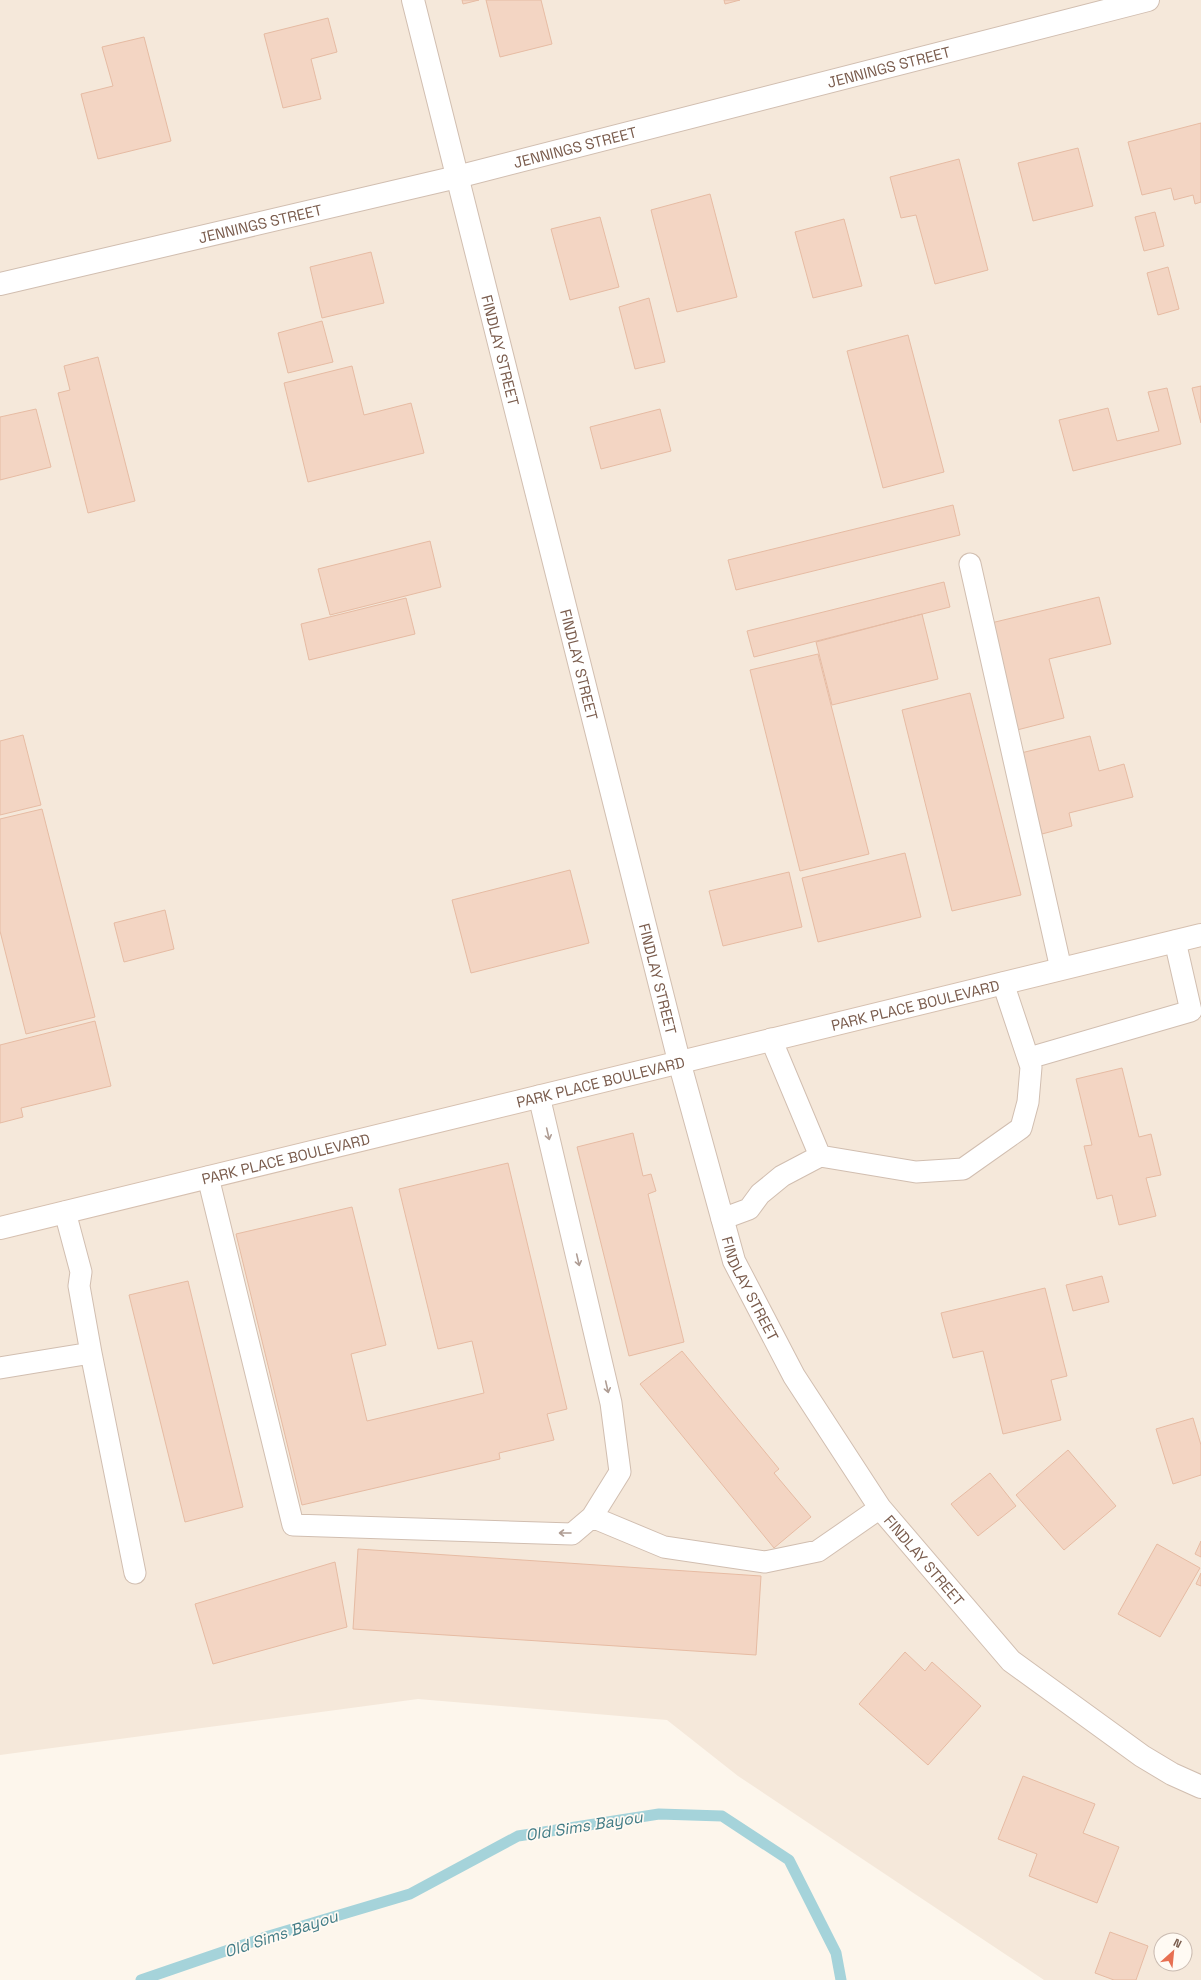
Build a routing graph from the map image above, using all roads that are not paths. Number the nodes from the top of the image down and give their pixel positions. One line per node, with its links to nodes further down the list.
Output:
1 (413, 0): 3 (street, FINDLAY STREET)
2 (1148, 0): 3 (street, JENNINGS STREET)
3 (457, 177): 4 (street, JENNINGS STREET); 13 (street, FINDLAY STREET)
4 (0, 284)
5 (970, 564): 8 (lane)
6 (1201, 935): 7 (street, PARK PLACE BOULEVARD)
7 (1175, 941): 8 (street, PARK PLACE BOULEVARD); 10 (lane)
8 (1061, 969): 9 (street, PARK PLACE BOULEVARD)
9 (1003, 983): 11 (street, PARK PLACE BOULEVARD); 12 (lane)
10 (1196, 1010): 12 (lane)
11 (771, 1039): 13 (street, PARK PLACE BOULEVARD); 15 (lane)
12 (1029, 1058): 15 (lane)
13 (679, 1061): 14 (street, PARK PLACE BOULEVARD); 18 (street, FINDLAY STREET)
14 (539, 1096): 16 (street, PARK PLACE BOULEVARD); 23 (lane, one-way to 23)
15 (820, 1156): 18 (lane)
16 (208, 1177): 17 (street, PARK PLACE BOULEVARD); 23 (lane, one-way to 16)
17 (65, 1212): 19 (street, PARK PLACE BOULEVARD); 20 (lane)
18 (722, 1219): 22 (street, FINDLAY STREET)
19 (0, 1228)
20 (91, 1353): 21 (lane); 24 (lane)
21 (0, 1368)
22 (880, 1508): 23 (lane); 25 (street, FINDLAY STREET)
23 (592, 1517)
24 (135, 1572)
25 (1201, 1787)

